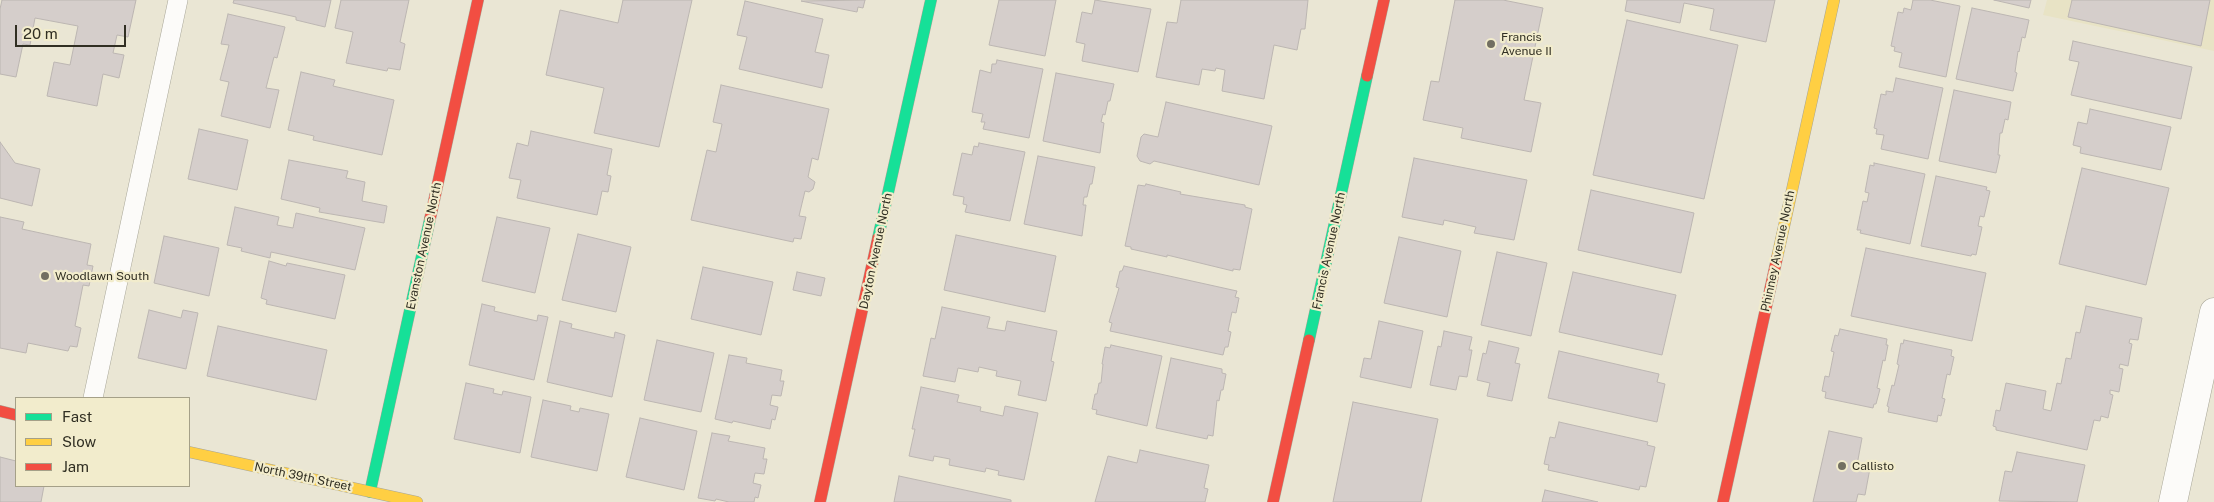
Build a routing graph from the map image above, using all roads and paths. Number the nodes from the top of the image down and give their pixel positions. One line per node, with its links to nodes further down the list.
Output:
1 (178, 0): 7 (lane)
2 (478, 0): 11 (street, Evanston Avenue North)
3 (931, 0): 13 (street, Dayton Avenue North)
4 (1384, 0): 14 (street, Francis Avenue North)
5 (1834, 0): 15 (street, Phinney Avenue North)
6 (2214, 312): 16 (street)
7 (93, 397)
8 (0, 411): 9 (street)
9 (15, 415)
10 (190, 452): 11 (street, North 39th Street)
11 (370, 492): 12 (street, North 39th Street)
12 (417, 502)
13 (820, 502)
14 (1273, 502)
15 (1723, 502)
16 (2173, 502)

